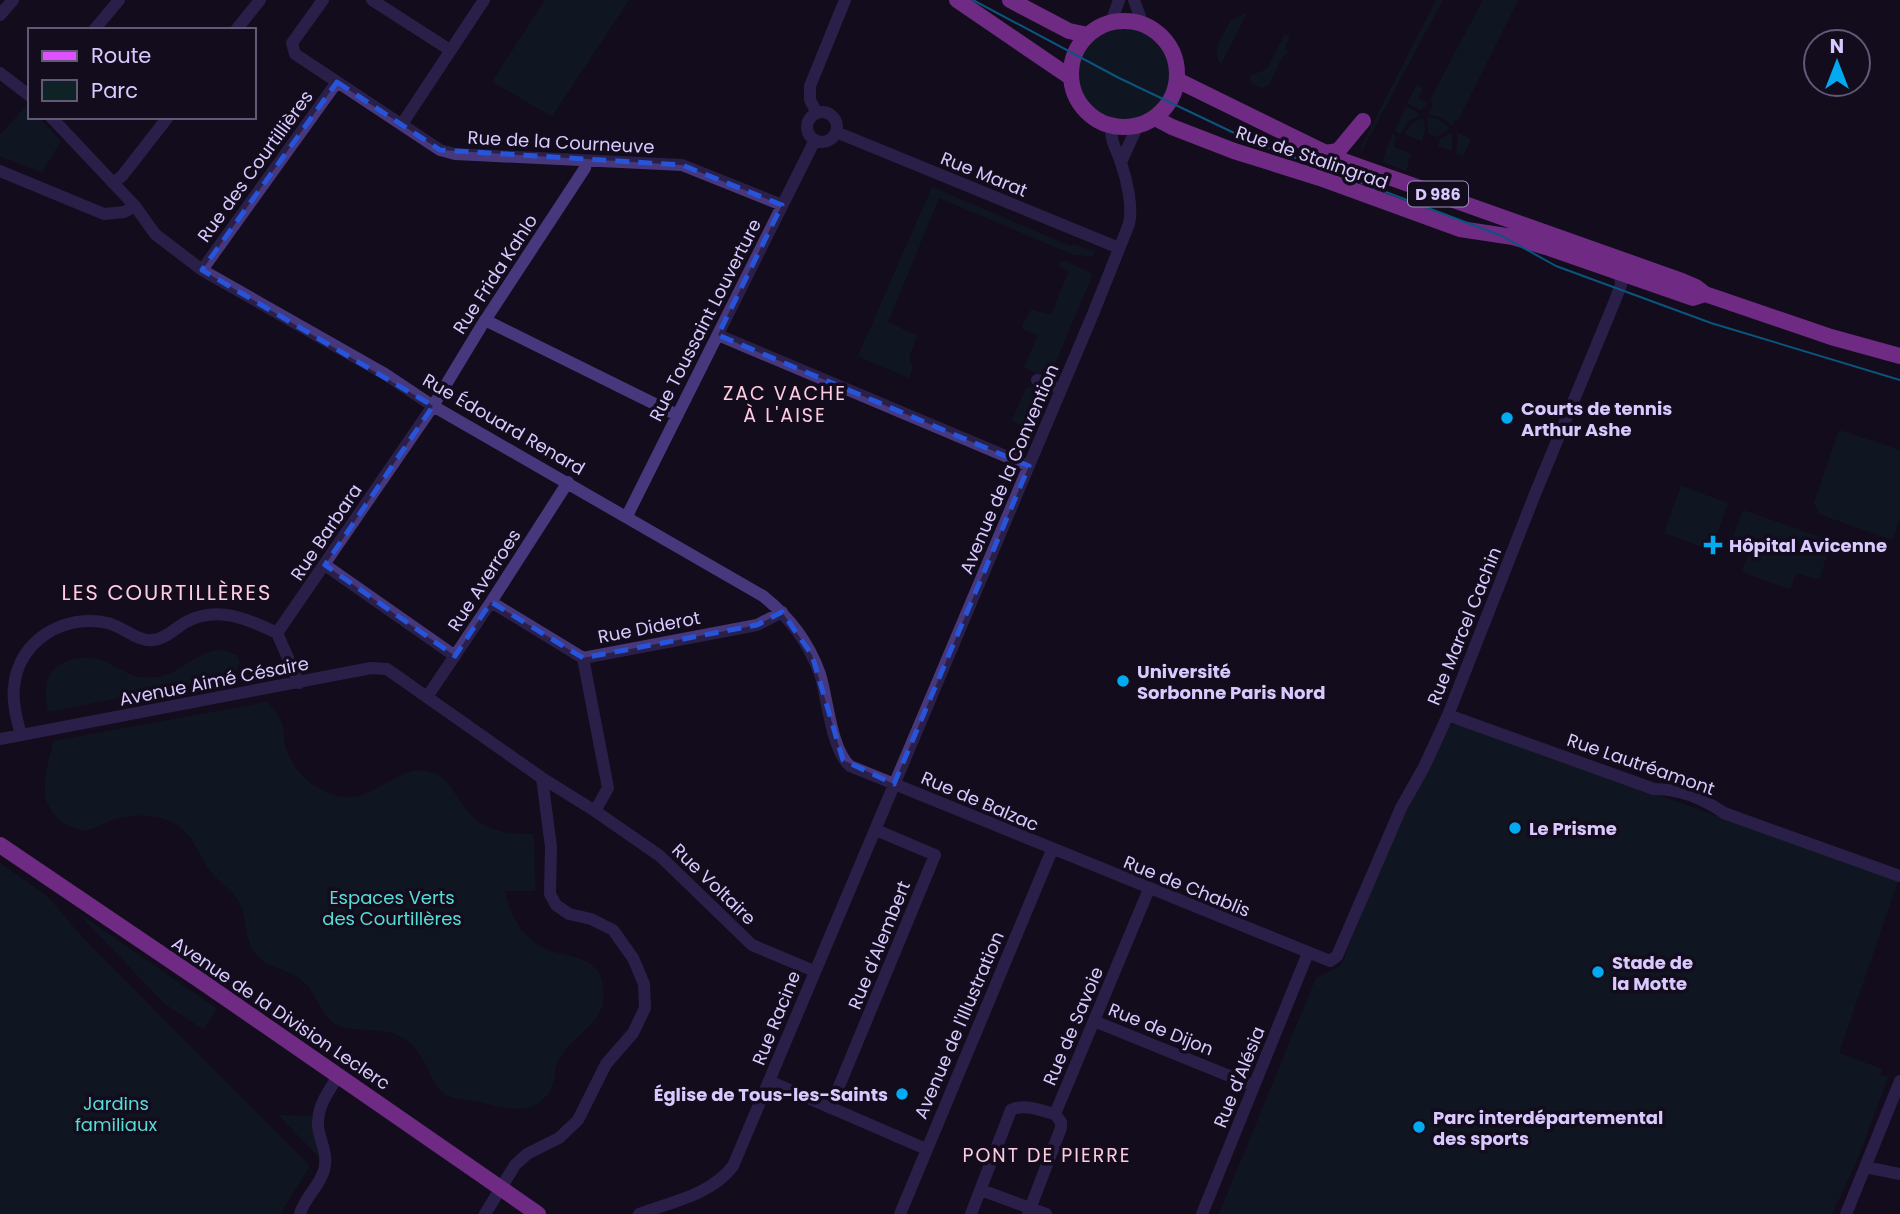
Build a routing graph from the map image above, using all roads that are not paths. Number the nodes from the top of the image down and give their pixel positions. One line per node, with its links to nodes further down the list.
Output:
1 (13, 0): 12 (street)
2 (120, 0): 15 (street)
3 (260, 0): 16 (street)
4 (372, 0): 18 (street)
5 (484, 0): 18 (street)
6 (845, 0): 24 (street)
7 (957, 0): 20 (main road)
8 (1010, 0): 17 (main road)
9 (1119, 0): 13 (street)
10 (1134, 0): 14 (street)
11 (321, 1): 22 (street, Rue de la Courneuve)
12 (0, 15)
13 (1111, 23): 14 (main road); 17 (main road)
14 (1143, 25): 21 (main road)
15 (96, 28)
16 (238, 28)
17 (1088, 35): 20 (main road)
18 (450, 50): 28 (street)
19 (0, 73): 23 (street)
20 (1070, 77): 29 (main road)
21 (1177, 80): 25 (main road); 33 (main road, Rue de Stalingrad / D 986)
22 (337, 82): 28 (street, Rue de la Courneuve); 43 (street, Rue des Courtillières)
23 (28, 94)
24 (817, 113): 31 (street); 32 (street)
25 (1156, 117): 30 (main road); 44 (main road, Rue de Stalingrad / D 986)
26 (53, 119): 38 (street, Rue Édouard Renard)
27 (166, 119): 38 (street)
28 (402, 124): 34 (street, Rue de la Courneuve)
29 (1111, 125): 30 (main road); 35 (street, Avenue de la Convention)
30 (1138, 125): 35 (street)
31 (836, 132): 32 (street); 41 (street, Rue Marat)
32 (815, 140): 39 (street, Rue Toussaint Louverture)
33 (1325, 153): 36 (main road, Rue de Stalingrad / D 986); 36 (main road)
34 (586, 162): 39 (street, Rue de la Courneuve); 46 (street, Rue Frida Kahlo)
35 (1121, 162): 41 (street, Avenue de la Convention)
36 (1361, 168): 42 (main road, Rue de Stalingrad / D 986)
37 (0, 171): 40 (street)
38 (113, 183): 40 (street, Rue Édouard Renard)
39 (782, 205): 47 (street, Rue Toussaint Louverture)
40 (135, 206): 43 (street, Rue Édouard Renard)
41 (1119, 248): 50 (street, Avenue de la Convention)
42 (1613, 257): 44 (main road); 45 (main road, Rue de Stalingrad / D 986)
43 (202, 270): 51 (street, Rue Édouard Renard)
44 (1620, 273): 45 (main road, Rue de Stalingrad / D 986); 64 (street, Rue Marcel Cachin)
45 (1705, 294): 48 (main road, Rue de Stalingrad / D 986)
46 (485, 320): 51 (street, Rue Frida Kahlo); 52 (street)
47 (718, 335): 52 (street, Rue Toussaint Louverture); 53 (street)
48 (1900, 356)
49 (1038, 380): 50 (street)
50 (1061, 390): 53 (street, Avenue de la Convention)
51 (433, 406): 54 (street, Rue Édouard Renard); 56 (street, Rue Barbara)
52 (677, 415): 55 (street, Rue Toussaint Louverture)
53 (1029, 466): 68 (street, Avenue de la Convention)
54 (568, 482): 55 (street, Rue Édouard Renard); 57 (street, Rue Averroes)
55 (627, 516): 58 (street, Rue Édouard Renard)
56 (325, 565): 59 (street, Rue Barbara); 60 (street)
57 (491, 602): 60 (street, Rue Averroes); 61 (street, Rue Diderot)
58 (782, 612): 61 (street, Rue Diderot); 68 (street, Rue Édouard Renard)
59 (277, 633): 62 (street); 65 (street)
60 (455, 656): 63 (street, Rue Averroes)
61 (583, 657): 69 (street)
62 (299, 683): 63 (street, Avenue Aimé Césaire); 65 (street, Avenue Aimé Césaire)
63 (427, 697): 67 (street, Rue Voltaire)
64 (1448, 715): 73 (street, Rue Lautréamont); 75 (street, Rue Marcel Cachin)
65 (21, 734): 66 (street, Avenue Aimé Césaire)
66 (0, 739)
67 (542, 778): 69 (street, Rue Voltaire); 87 (street)
68 (894, 784): 70 (street, Rue Racine); 72 (street, Rue de Balzac)
69 (595, 810): 76 (street, Rue Voltaire)
70 (876, 830): 76 (street, Rue Racine); 82 (street, Rue d'Alembert)
71 (0, 845): 78 (main road, Avenue de la Division Leclerc)
72 (1052, 850): 74 (street, Rue de Chablis); 84 (street, Avenue de l'Illustration)
73 (1900, 876)
74 (1149, 889): 75 (street, Rue de Chablis); 77 (street, Rue de Savoie)
75 (1308, 953): 81 (street, Rue d'Alésia)
76 (814, 971): 79 (street, Rue Racine)
77 (1094, 1021): 81 (street, Rue de Dijon); 83 (street, Rue de Savoie)
78 (338, 1076): 87 (main road, Avenue de la Division Leclerc); 90 (street)
79 (769, 1081): 82 (street); 93 (street, Rue Racine)
80 (1900, 1081): 85 (street)
81 (1254, 1086): 97 (street, Rue d'Alésia)
82 (830, 1108): 84 (street)
83 (1055, 1114): 88 (street); 89 (street, Rue de Savoie)
84 (926, 1149): 94 (street, Avenue de l'Illustration)
85 (1865, 1167): 86 (street); 98 (street)
86 (1900, 1174)
87 (500, 1189): 91 (street); 92 (main road, Avenue de la Division Leclerc)
88 (981, 1190): 89 (street); 95 (street)
89 (1029, 1211): 96 (street)
90 (300, 1214)
91 (485, 1214)
92 (538, 1214)
93 (639, 1214)
94 (900, 1214)
95 (971, 1214)
96 (1046, 1214)
97 (1202, 1214)
98 (1846, 1214)

